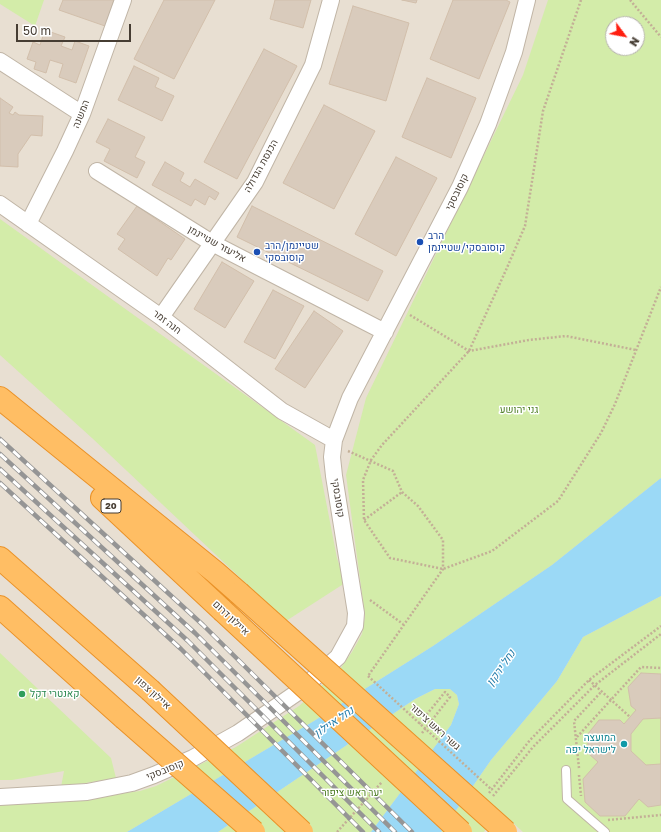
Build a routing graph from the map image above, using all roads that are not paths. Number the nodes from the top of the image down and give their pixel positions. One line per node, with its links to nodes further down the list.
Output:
1 (123, 0): 5 (street, המשנה)
2 (331, 0): 9 (street, הכנסת הגדולה)
3 (527, 0): 11 (street, קוסובסקי)
4 (0, 61): 5 (street)
5 (82, 114): 8 (street, המשנה)
6 (96, 171): 9 (street, אליעזר שטיינמן)
7 (0, 204): 8 (street, חנה זמר)
8 (28, 224): 10 (street, חנה זמר)
9 (212, 243): 10 (street, הכנסת הגדולה); 11 (street, אליעזר שטיינמן)
10 (161, 317): 14 (street, חנה זמר)
11 (385, 332): 14 (street, קוסובסקי)
12 (0, 398): 22 (highway, bridge)
13 (0, 404): 21 (highway, איילון דרום / 20, bridge)
14 (334, 443): 18 (street, קוסובסקי)
15 (0, 558): 20 (highway, איילון צפון, bridge)
16 (0, 607): 19 (highway, bridge)
17 (566, 770): 23 (lane)
18 (0, 797)
19 (254, 832)
20 (302, 832)
21 (461, 832)
22 (506, 832)
23 (605, 832)

